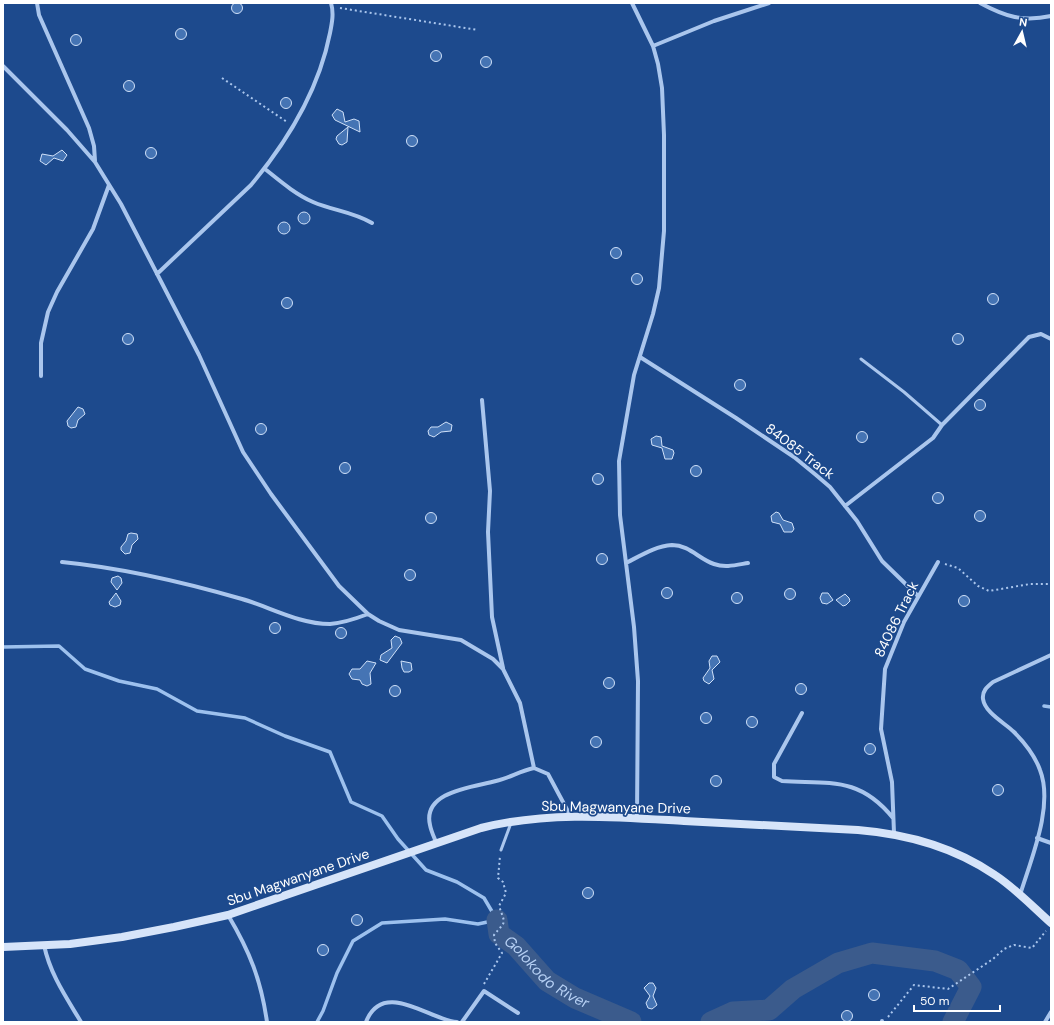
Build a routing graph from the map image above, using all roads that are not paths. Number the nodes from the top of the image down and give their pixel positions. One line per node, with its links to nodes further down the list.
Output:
1 (37, 3): 9 (street)
2 (632, 3): 7 (street)
3 (769, 3): 7 (street)
4 (980, 3): 6 (street)
5 (332, 5): 10 (street)
6 (1051, 16)
7 (653, 46): 15 (street)
8 (3, 66): 9 (street)
9 (95, 162): 11 (street)
10 (265, 169): 12 (street); 13 (street)
11 (109, 185): 13 (street); 17 (street)
12 (372, 223)
13 (157, 274): 26 (street)
14 (1051, 339): 19 (street)
15 (640, 357): 20 (street, 84085 Track); 23 (street)
16 (861, 359): 19 (lane)
17 (41, 376)
18 (482, 400): 28 (street)
19 (942, 425): 20 (street)
20 (845, 506): 25 (street, 84085 Track)
21 (62, 562): 26 (street)
22 (938, 562): 25 (street, 84086 Track)
23 (626, 563): 24 (street); 32 (street)
24 (748, 563)
25 (917, 595): 33 (street, 84086 Track)
26 (368, 614): 28 (street)
27 (1051, 655): 36 (street)
28 (503, 669): 30 (street)
29 (802, 713): 33 (street)
30 (534, 768): 31 (street); 37 (street)
31 (571, 817): 32 (main road, Sbu Magwanyane Drive); 34 (main road, Sbu Magwanyane Drive)
32 (637, 818): 35 (main road, Sbu Magwanyane Drive)
33 (892, 818): 35 (street, 84086 Track)
34 (511, 821): 37 (main road, Sbu Magwanyane Drive); 39 (lane)
35 (894, 833): 40 (main road, Sbu Magwanyane Drive)
36 (1037, 838): 38 (street); 40 (street)
37 (436, 842): 41 (main road, Sbu Magwanyane Drive)
38 (1051, 843)
39 (501, 850)
40 (1020, 895): 42 (main road, Sbu Magwanyane Drive)
41 (228, 915): 43 (main road, Sbu Magwanyane Drive); 48 (street)
42 (1051, 923)
43 (44, 945): 44 (main road, Sbu Magwanyane Drive); 47 (street)
44 (3, 947)
45 (1051, 1012): 52 (street)
46 (518, 1013): 51 (street)
47 (82, 1022)
48 (267, 1022)
49 (366, 1022): 50 (street)
50 (457, 1022)
51 (462, 1022)
52 (1045, 1022)

